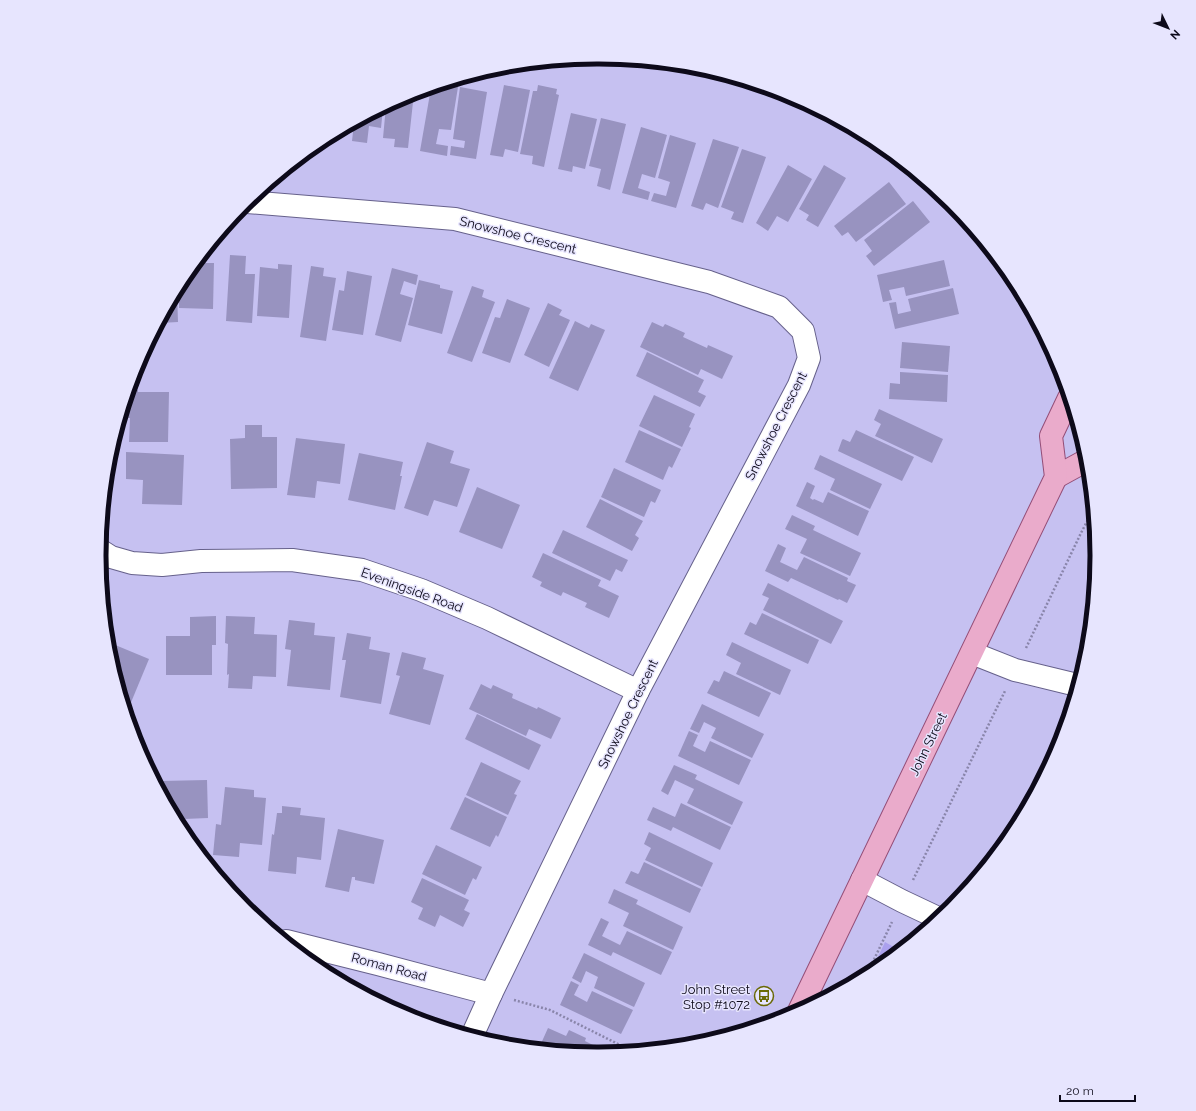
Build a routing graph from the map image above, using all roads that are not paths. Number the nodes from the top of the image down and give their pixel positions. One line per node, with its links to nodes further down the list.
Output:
1 (256, 203): 8 (street, Snowshoe Crescent)
2 (1065, 405): 4 (main road)
3 (1081, 463): 4 (main road)
4 (1056, 476): 6 (main road, John Street)
5 (106, 554): 8 (street, Eveningside Road)
6 (972, 653): 7 (street); 9 (main road, John Street)
7 (1072, 685)
8 (638, 691): 12 (street, Snowshoe Crescent)
9 (862, 880): 10 (street); 13 (main road, John Street)
10 (932, 915)
11 (298, 944): 12 (street, Roman Road)
12 (491, 994): 14 (street, Snowshoe Crescent)
13 (803, 1002)
14 (474, 1031)

